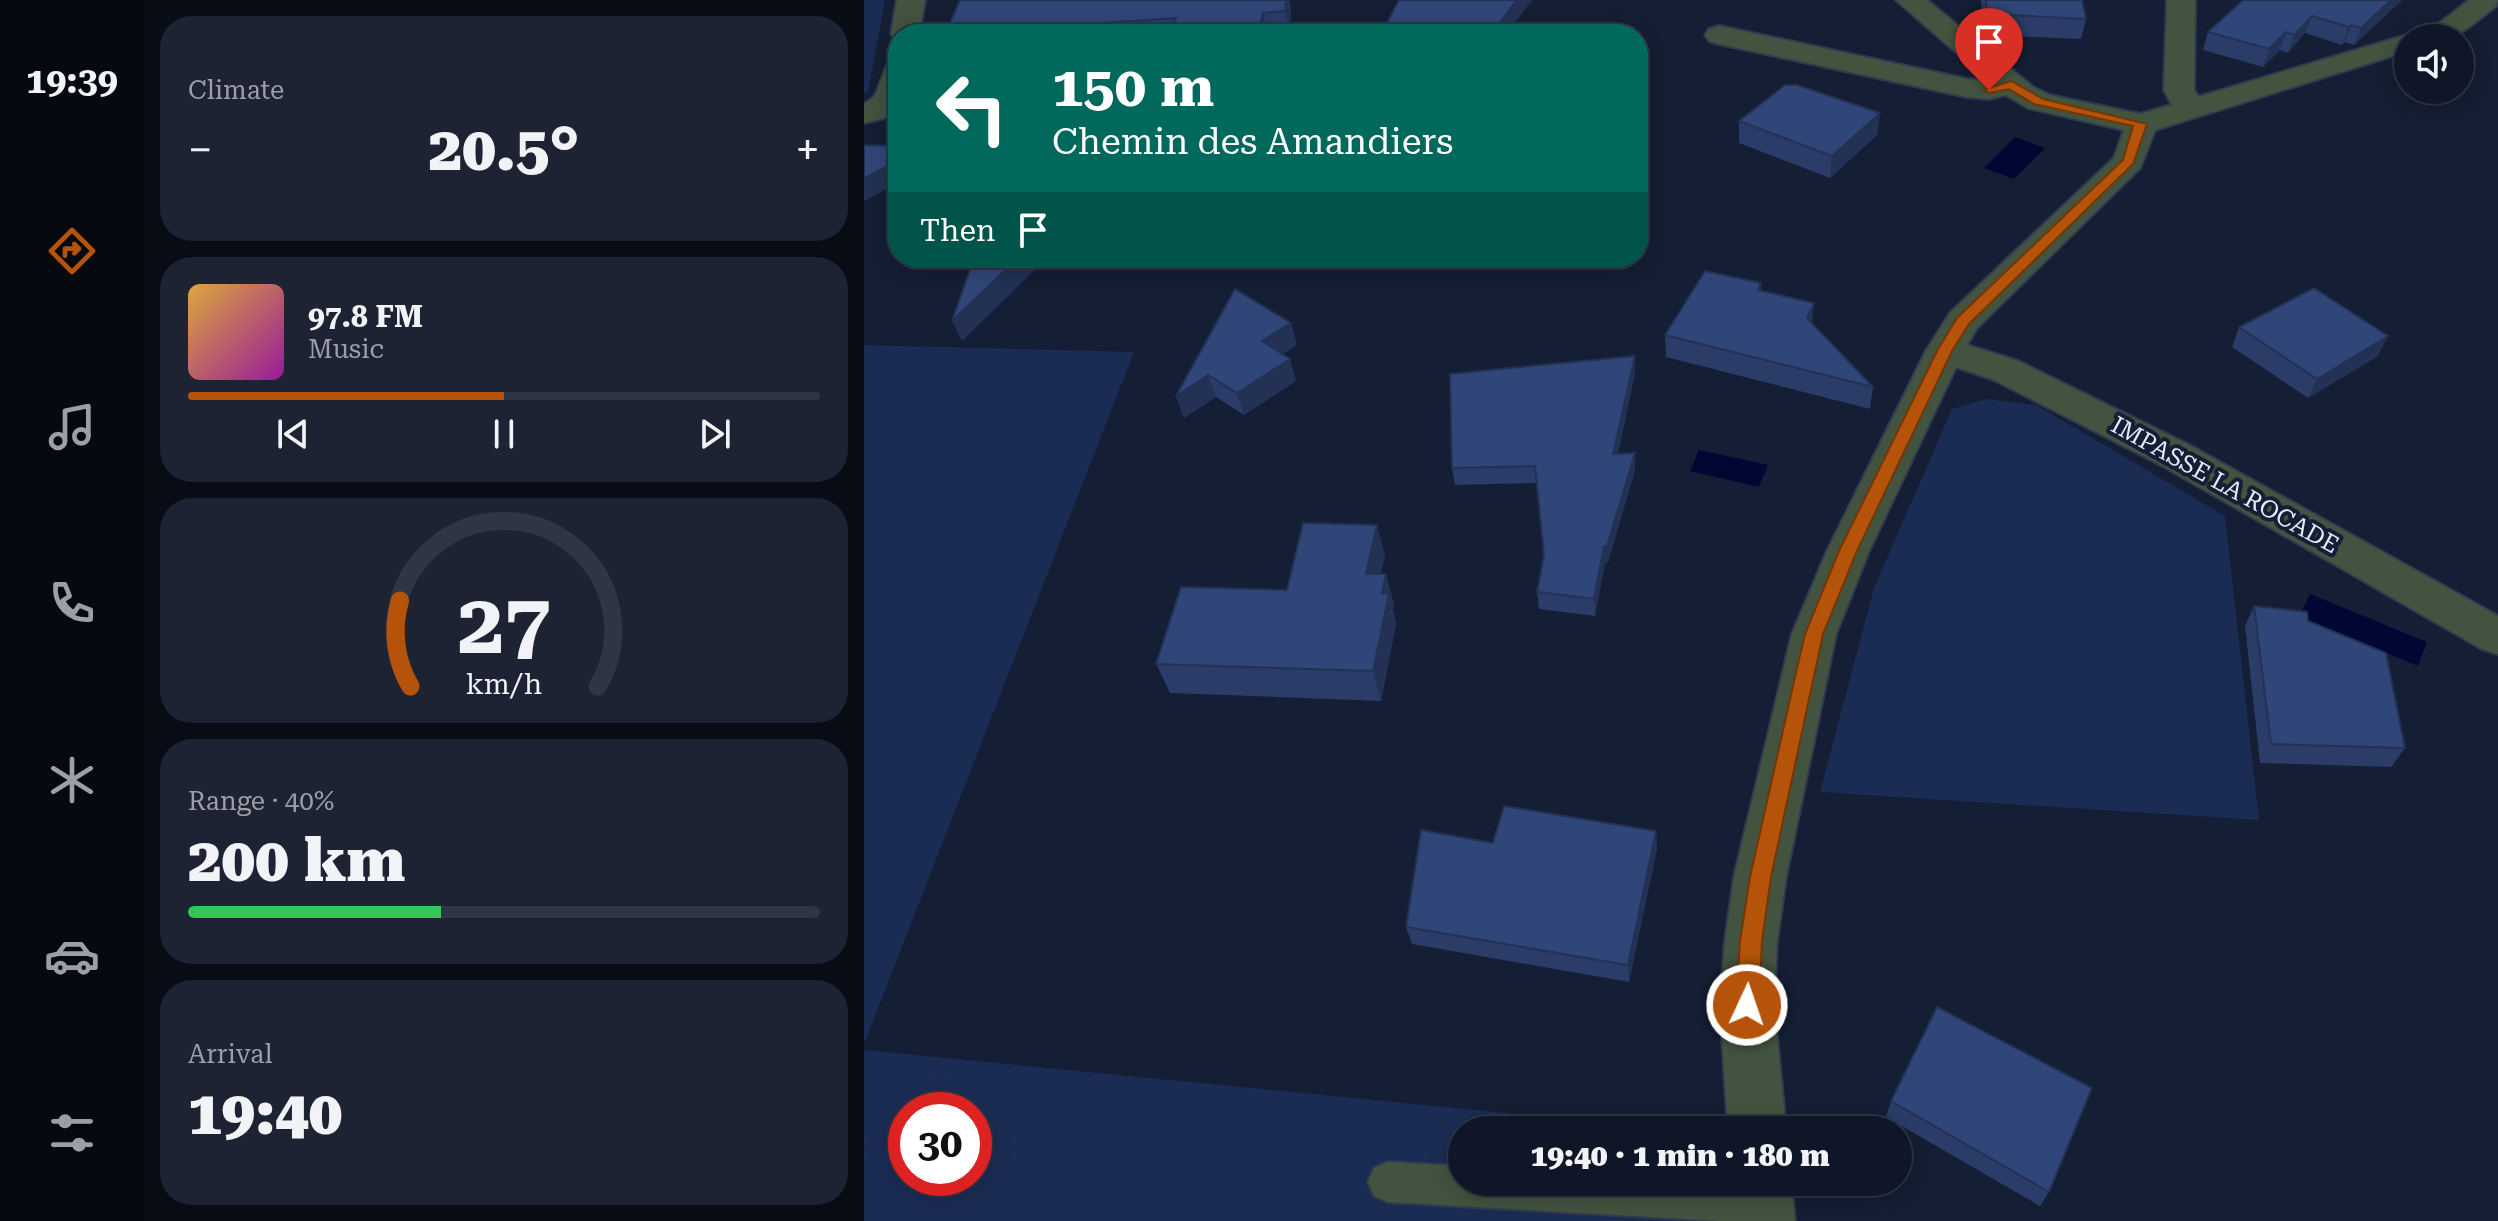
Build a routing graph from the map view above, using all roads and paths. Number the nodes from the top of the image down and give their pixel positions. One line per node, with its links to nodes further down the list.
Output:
1 (911, 0): 5 (street)
2 (1910, 0): 9 (street)
3 (2181, 0): 10 (street)
4 (2486, 0): 6 (street)
5 (907, 24)
6 (2456, 24)
7 (1719, 35): 9 (street)
8 (2394, 46): 10 (street)
9 (2011, 85): 11 (street)
10 (2191, 110): 11 (street)
11 (2141, 124): 12 (street)
12 (1945, 351): 13 (street, IMPASSE LA ROCADE); 14 (street)
13 (2498, 637)
14 (1756, 1116)
15 (1388, 1182): 16 (lane)
16 (1763, 1202)

